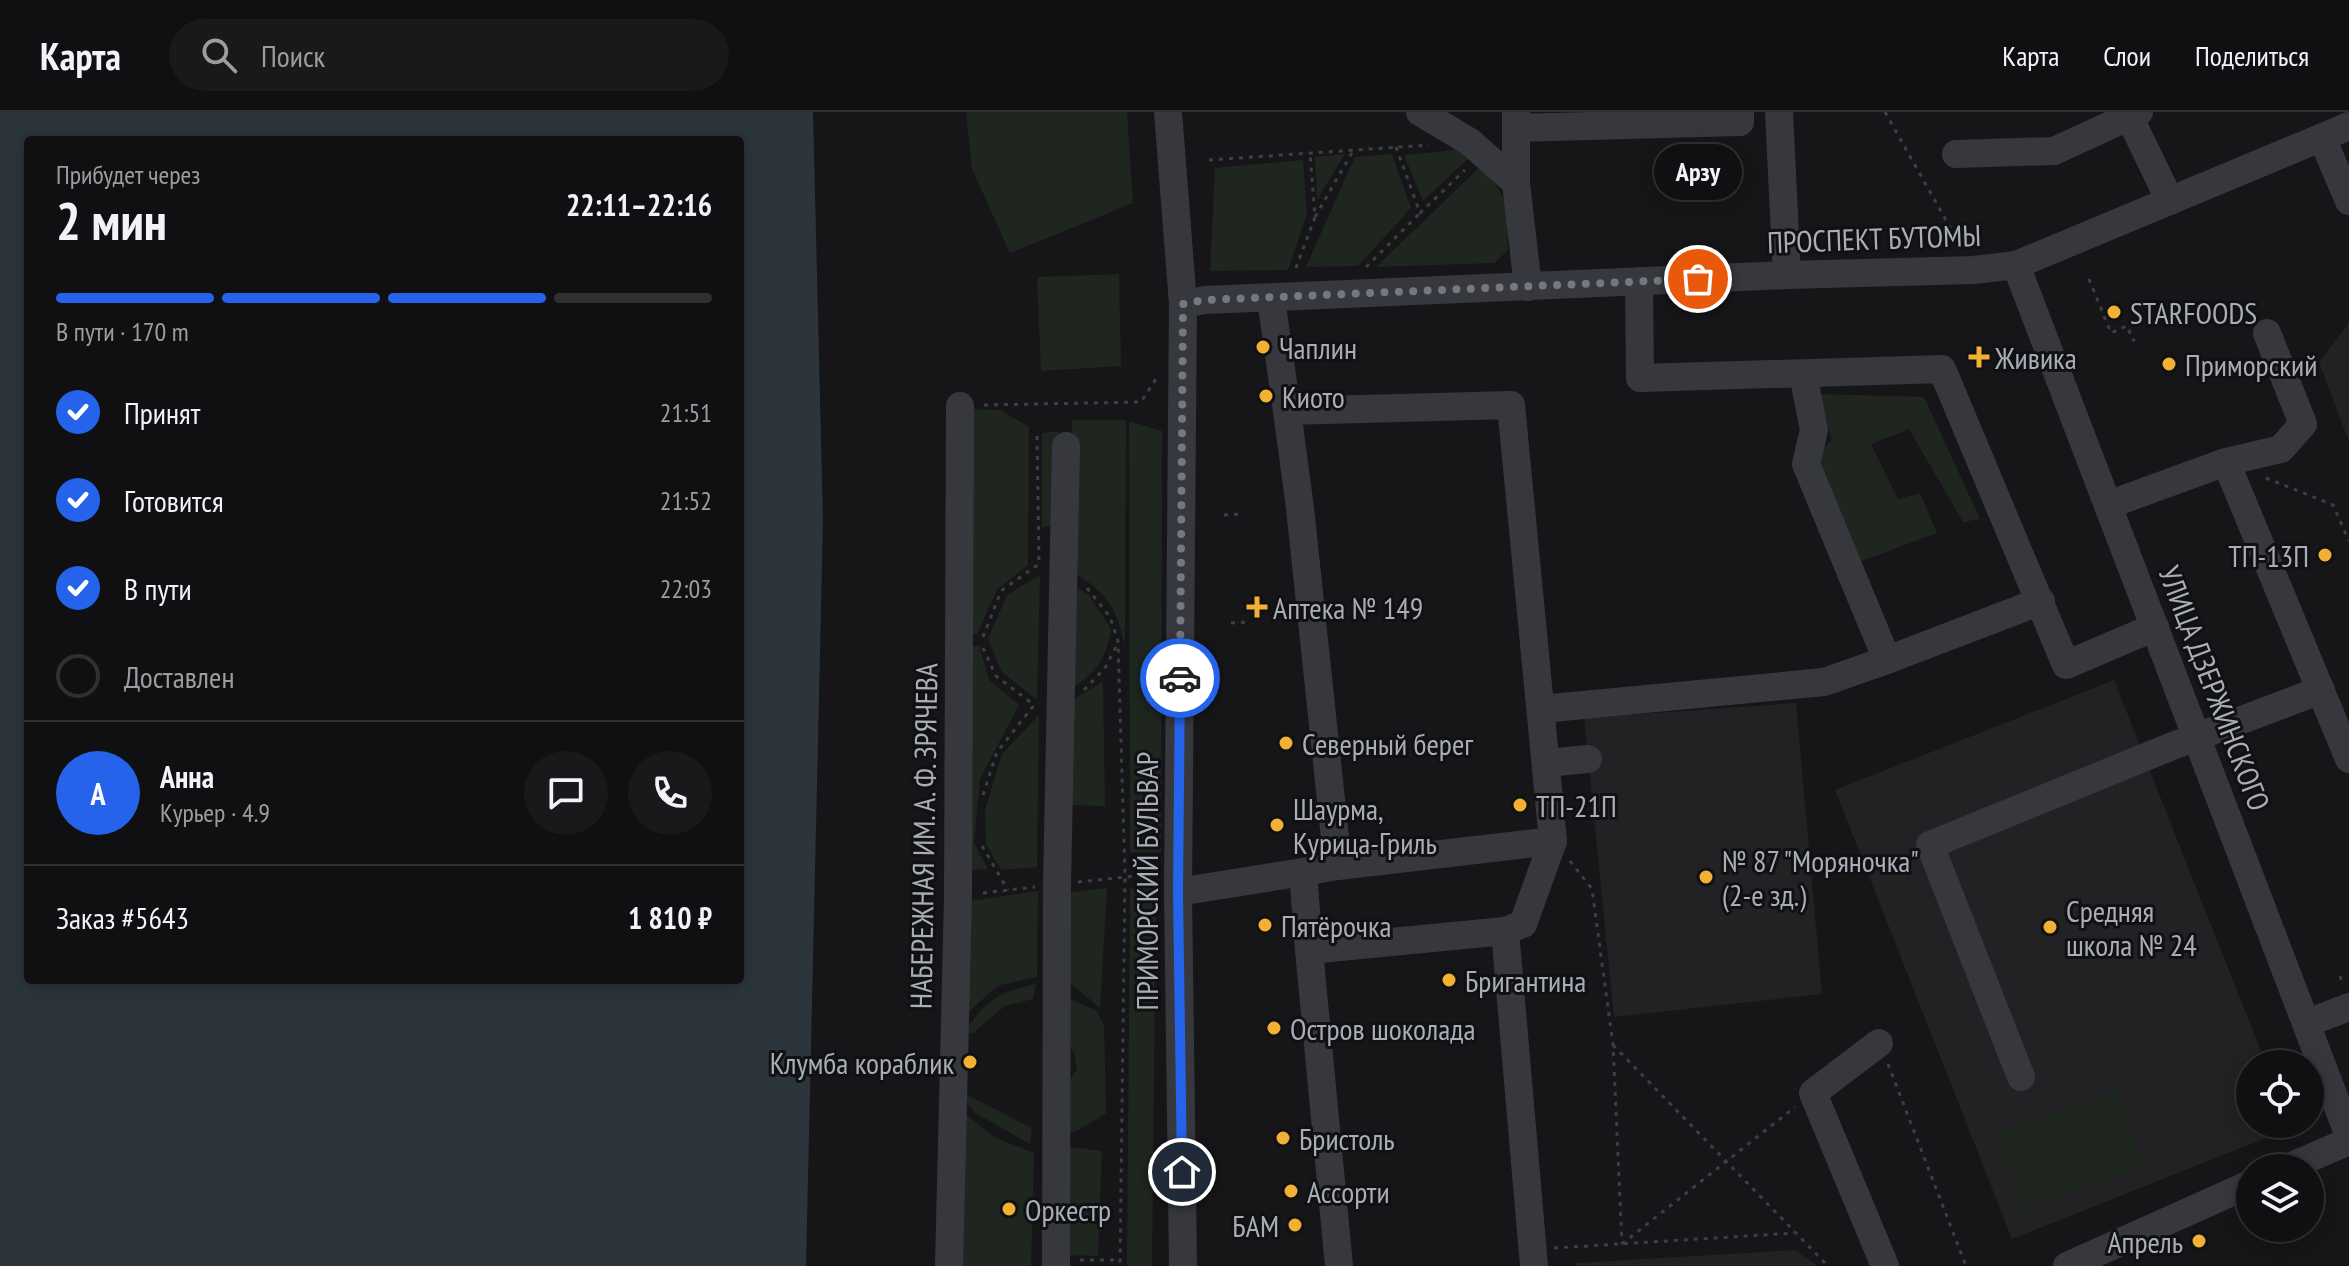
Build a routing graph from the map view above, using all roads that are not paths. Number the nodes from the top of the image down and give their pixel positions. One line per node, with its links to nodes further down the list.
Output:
1 (1168, 112): 18 (street, ПРИМОРСКИЙ БУЛЬВАР)
2 (1420, 112): 10 (street)
3 (2133, 113): 9 (street); 11 (street)
4 (1779, 116): 5 (street); 14 (street)
5 (1740, 117): 6 (street)
6 (1516, 120): 10 (street)
7 (2349, 126): 8 (street, ПРОСПЕКТ БУТОМЫ)
8 (2322, 138): 11 (street, ПРОСПЕКТ БУТОМЫ); 12 (street)
9 (1956, 154)
10 (1516, 183): 16 (street)
11 (2170, 201): 13 (street, ПРОСПЕКТ БУТОМЫ)
12 (2349, 201)
13 (2016, 265): 14 (street, ПРОСПЕКТ БУТОМЫ); 25 (street, УЛИЦА ДЗЕРЖИНСКОГО)
14 (1787, 275): 15 (street, ПРОСПЕКТ БУТОМЫ)
15 (1639, 281): 16 (street, ПРОСПЕКТ БУТОМЫ); 20 (street)
16 (1528, 287): 17 (street, ПРОСПЕКТ БУТОМЫ)
17 (1271, 299): 18 (street, ПРОСПЕКТ БУТОМЫ); 22 (street)
18 (1183, 304): 38 (street, ПРИМОРСКИЙ БУЛЬВАР)
19 (2267, 333): 24 (street)
20 (1803, 374): 26 (street); 28 (street)
21 (960, 406): 50 (street, НАБЕРЕЖНАЯ ИМ. А. Ф. ЗРЯЧЕВА)
22 (1287, 411): 30 (street); 36 (street)
23 (1066, 446): 49 (street)
24 (2226, 462): 25 (street); 29 (street)
25 (2108, 505): 27 (street, УЛИЦА ДЗЕРЖИНСКОГО)
26 (2041, 601): 27 (street); 28 (street)
27 (2155, 627): 31 (street, УЛИЦА ДЗЕРЖИНСКОГО)
28 (1887, 660): 30 (street)
29 (2321, 690): 31 (street); 33 (street)
30 (1541, 709): 34 (street)
31 (2197, 737): 42 (street, УЛИЦА ДЗЕРЖИНСКОГО); 44 (street)
32 (1588, 759): 34 (street)
33 (2349, 759)
34 (1546, 763): 35 (street)
35 (1553, 841): 36 (street); 39 (street)
36 (1338, 866): 37 (street)
37 (1303, 872): 38 (street); 40 (street)
38 (1178, 882): 51 (street, ПРИМОРСКИЙ БУЛЬВАР)
39 (1505, 931): 40 (street); 48 (street)
40 (1309, 950): 52 (street)
41 (2349, 1007): 42 (street)
42 (2307, 1023): 45 (street, УЛИЦА ДЗЕРЖИНСКОГО)
43 (1879, 1043): 53 (street)
44 (2021, 1077)
45 (2349, 1139): 46 (street)
46 (2317, 1154)
47 (2236, 1190): 54 (street)
48 (1534, 1258)
49 (1056, 1262)
50 (949, 1266)
51 (1183, 1266)
52 (1339, 1266)
53 (1885, 1266)
54 (2067, 1266)

